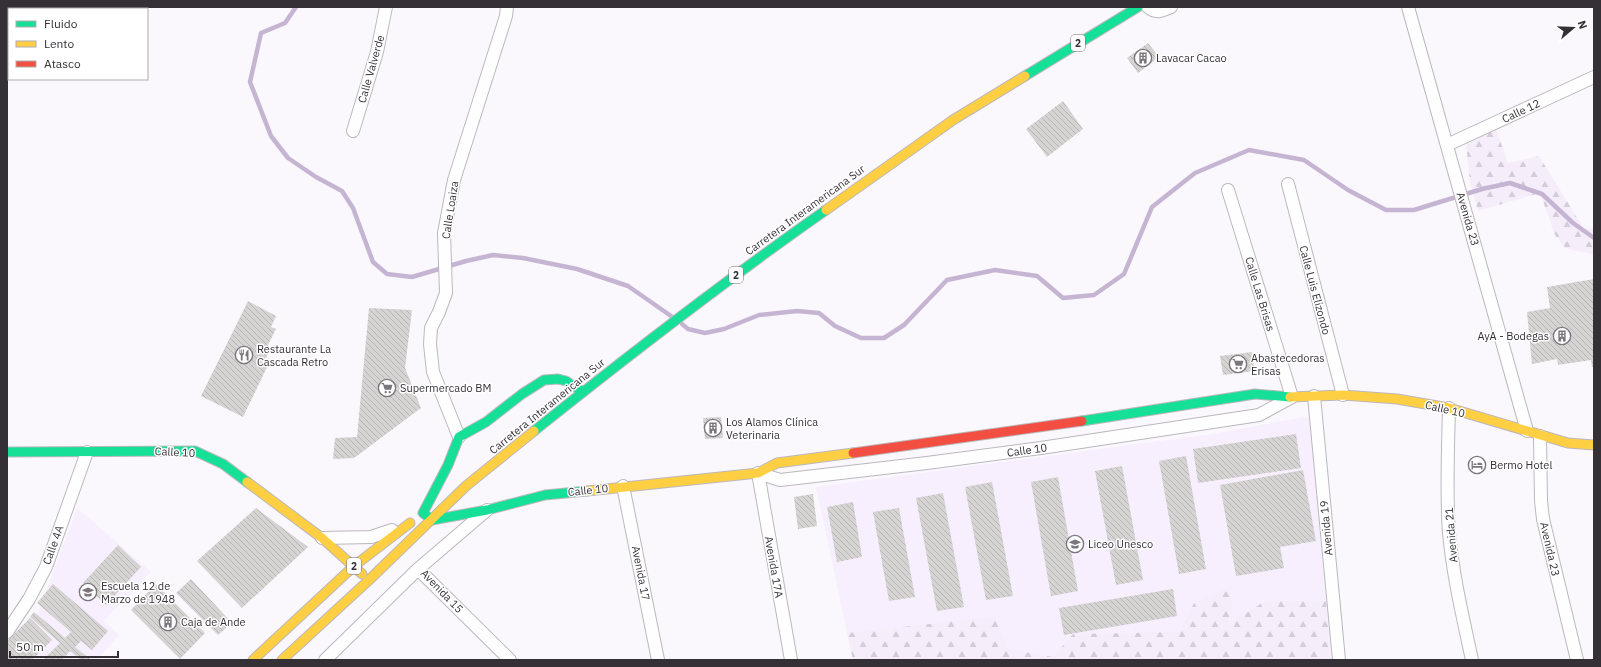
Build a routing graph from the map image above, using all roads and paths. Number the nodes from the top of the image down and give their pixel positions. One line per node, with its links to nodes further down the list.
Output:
1 (386, 7): 8 (street, Calle Valverde)
2 (507, 7): 19 (street, Calle Loaiza)
3 (1138, 7): 12 (main road, Carretera Interamericana Sur / 2)
4 (1148, 7): 5 (street)
5 (1171, 7)
6 (1408, 7): 9 (street, Avenida 23)
7 (1594, 77): 9 (street, Calle 12)
8 (353, 131)
9 (1447, 145): 17 (street, Avenida 23)
10 (1288, 184): 13 (street, Calle Luis Elizondo)
11 (1228, 190): 15 (street, Calle Las Brisas)
12 (583, 392): 19 (main road); 24 (main road, Carretera Interamericana Sur / 2)
13 (1343, 395): 14 (main road, Calle 10); 16 (main road, Calle 10)
14 (1314, 396): 15 (main road, Calle 10); 41 (street, Avenida 19)
15 (1292, 397): 23 (main road, Calle 10); 23 (street, Calle 10)
16 (1449, 408): 17 (main road, Calle 10); 42 (street, Avenida 21)
17 (1527, 431): 18 (main road, Calle 10)
18 (1540, 436): 20 (main road, Calle 10); 43 (street, Avenida 23)
19 (459, 437): 27 (main road)
20 (1594, 445)
21 (7, 452): 22 (main road, Calle 10)
22 (87, 452): 30 (main road, Calle 10); 34 (street, Calle 4A)
23 (758, 473): 25 (main road, Calle 10); 40 (street, Avenida 17A)
24 (466, 486): 27 (main road, Carretera Interamericana Sur / 2); 28 (main road, Carretera Interamericana Sur / 2)
25 (623, 486): 26 (main road, Calle 10); 39 (street, Avenida 17)
26 (487, 510): 28 (main road, Calle 10); 32 (street, Avenida 15)
27 (423, 513): 28 (main road); 29 (main road, Carretera Interamericana Sur / 2)
28 (432, 520): 33 (main road, Carretera Interamericana Sur / 2)
29 (407, 526): 30 (street); 31 (main road, Carretera Interamericana Sur / 2)
30 (322, 538): 31 (main road, Calle 10)
31 (354, 566): 33 (main road, Calle 10); 35 (main road, Carretera Interamericana Sur / 2)
32 (418, 569): 37 (street); 38 (street, Avenida 15)
33 (369, 580): 36 (main road, Carretera Interamericana Sur / 2)
34 (7, 632)
35 (252, 660)
36 (282, 660)
37 (325, 660)
38 (510, 660)
39 (658, 660)
40 (791, 660)
41 (1339, 660)
42 (1472, 660)
43 (1577, 660)

